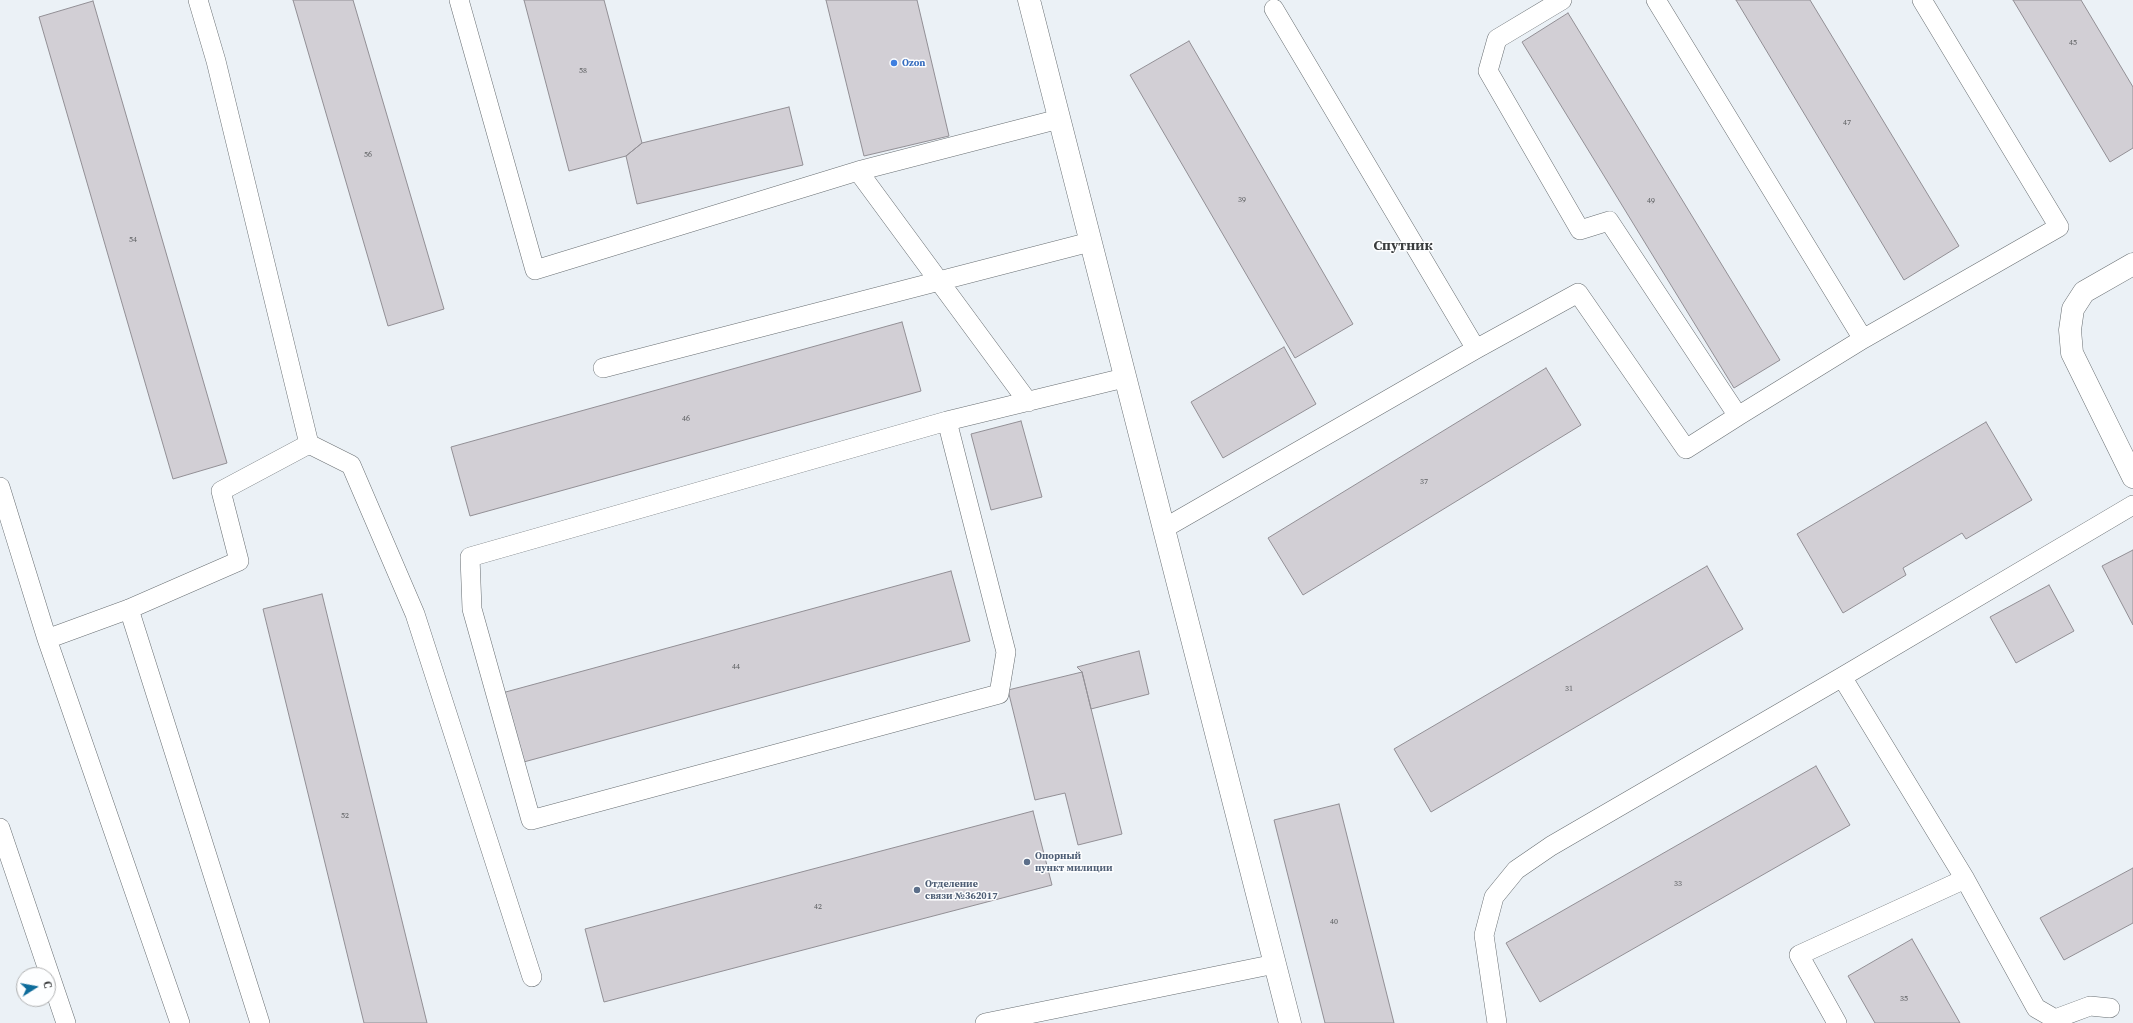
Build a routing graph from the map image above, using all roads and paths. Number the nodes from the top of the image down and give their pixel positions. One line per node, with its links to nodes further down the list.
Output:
1 (198, 0): 20 (lane)
2 (459, 0): 9 (lane)
3 (1028, 0): 8 (street)
4 (1562, 0): 18 (lane)
5 (1656, 0): 13 (lane)
6 (1922, 0): 13 (lane)
7 (1274, 10): 14 (lane)
8 (1059, 119): 9 (lane); 10 (street)
9 (858, 171): 12 (lane)
10 (1090, 242): 12 (lane); 16 (street)
11 (2133, 264): 21 (street)
12 (939, 281): 15 (lane); 17 (lane)
13 (1863, 339): 18 (lane)
14 (1476, 349): 18 (lane); 24 (lane)
15 (603, 368)
16 (1124, 378): 17 (lane); 24 (street)
17 (1028, 402): 19 (lane)
18 (1738, 416)
19 (947, 421): 19 (lane)
20 (309, 444): 25 (lane); 31 (lane)
21 (2133, 477)
22 (0, 487): 26 (lane)
23 (2133, 504): 27 (lane)
24 (1163, 529): 30 (street)
25 (129, 609): 26 (lane); 35 (lane)
26 (47, 639): 34 (lane)
27 (1842, 677): 29 (lane); 38 (lane)
28 (0, 828): 33 (lane)
29 (1965, 878): 32 (lane); 39 (lane)
30 (1275, 964): 36 (lane); 37 (street)
31 (532, 977)
32 (2110, 1008)
33 (66, 1023)
34 (180, 1023)
35 (260, 1023)
36 (985, 1023)
37 (1290, 1023)
38 (1497, 1023)
39 (1837, 1023)

